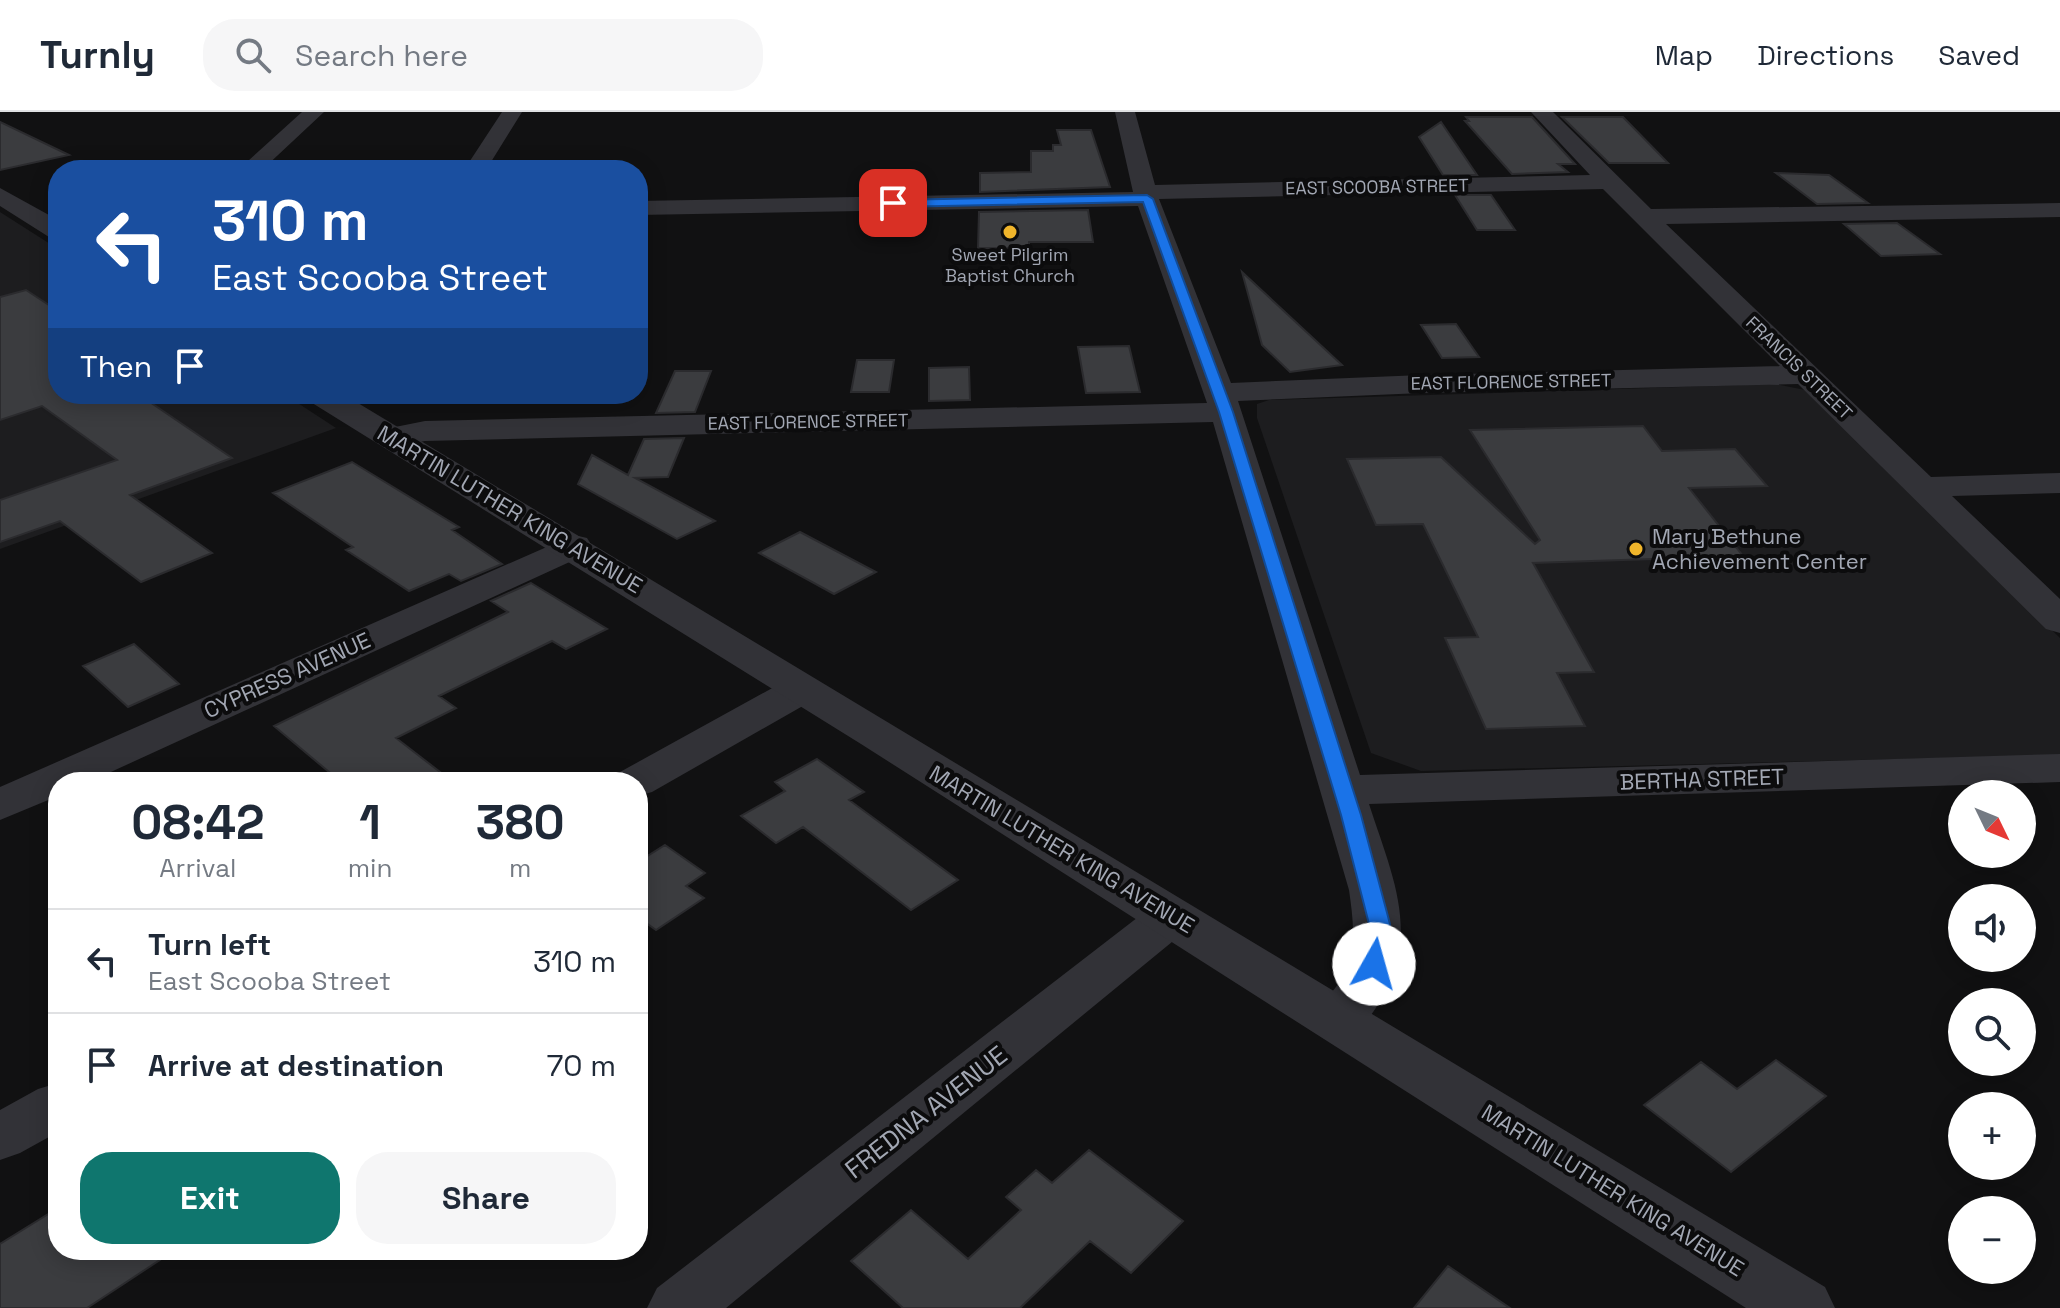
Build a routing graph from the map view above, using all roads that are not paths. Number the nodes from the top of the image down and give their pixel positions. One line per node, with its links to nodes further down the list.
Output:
1 (314, 112): 5 (street)
2 (512, 112): 6 (street)
3 (1125, 112): 9 (street)
4 (1541, 112): 7 (street, FRANCIS STREET)
5 (260, 160)
6 (481, 160)
7 (1608, 182): 9 (street, EAST SCOOBA STREET); 12 (street, FRANCIS STREET)
8 (0, 195): 13 (street)
9 (1146, 195): 10 (street, EAST SCOOBA STREET); 15 (street)
10 (648, 208)
11 (2060, 210): 12 (street)
12 (1643, 217): 14 (street, FRANCIS STREET)
13 (48, 225)
14 (1804, 375): 15 (street, EAST FLORENCE STREET); 19 (street, FRANCIS STREET)
15 (1222, 403): 17 (street, EAST FLORENCE STREET); 27 (street)
16 (337, 404): 17 (street, MARTIN LUTHER KING AVENUE)
17 (391, 437): 20 (street, MARTIN LUTHER KING AVENUE)
18 (2060, 483): 19 (street)
19 (1924, 487): 21 (street, FRANCIS STREET)
20 (574, 546): 22 (street, MARTIN LUTHER KING AVENUE); 24 (street, CYPRESS AVENUE)
21 (2060, 621)
22 (800, 690): 25 (street); 29 (street, MARTIN LUTHER KING AVENUE)
23 (2060, 768): 27 (street, BERTHA STREET)
24 (73, 772)
25 (648, 775)
26 (48, 783): 28 (street, CYPRESS AVENUE)
27 (1343, 790): 30 (street)
28 (0, 805)
29 (1172, 916): 30 (street, MARTIN LUTHER KING AVENUE); 33 (street, FREDNA AVENUE)
30 (1338, 1019): 34 (street, MARTIN LUTHER KING AVENUE)
31 (48, 1111): 32 (street)
32 (0, 1137)
33 (679, 1308)
34 (1802, 1308)

